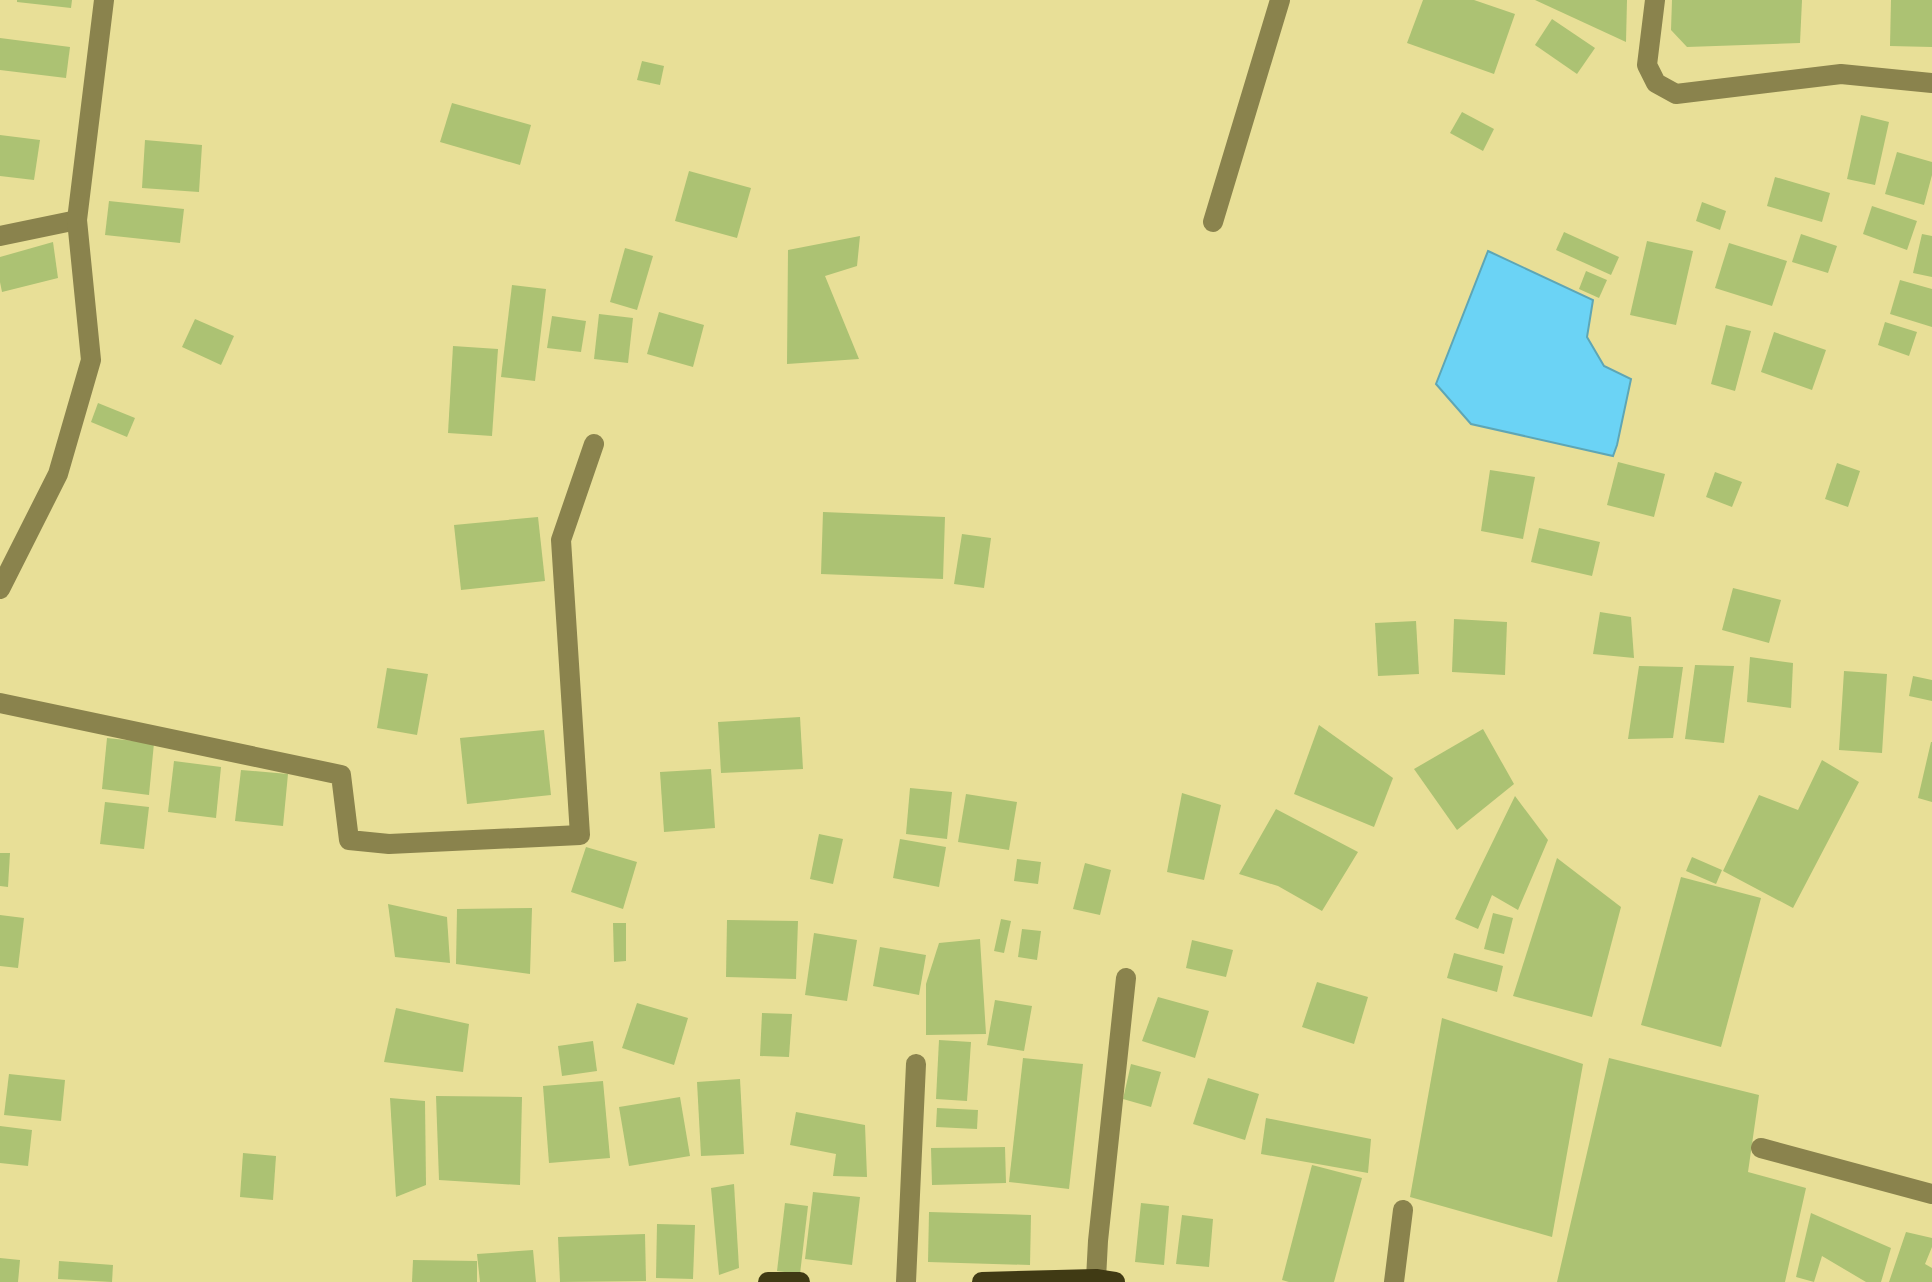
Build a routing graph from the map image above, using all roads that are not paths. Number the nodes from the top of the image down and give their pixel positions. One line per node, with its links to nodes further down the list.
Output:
1 (104, 0): 5 (street)
2 (1280, 0): 6 (street)
3 (1655, 0): 4 (street)
4 (1932, 83)
5 (77, 220): 7 (street); 9 (street)
6 (1213, 222)
7 (0, 236)
8 (594, 444): 10 (street)
9 (0, 589)
10 (0, 703)
11 (1126, 978): 16 (street)
12 (916, 1064): 19 (street)
13 (1761, 1148): 14 (street)
14 (1932, 1194)
15 (1403, 1210): 21 (street)
16 (1105, 1281): 20 (main road)
17 (768, 1282): 18 (main road)
18 (800, 1282)
19 (906, 1282)
20 (982, 1282)
21 (1394, 1282)

